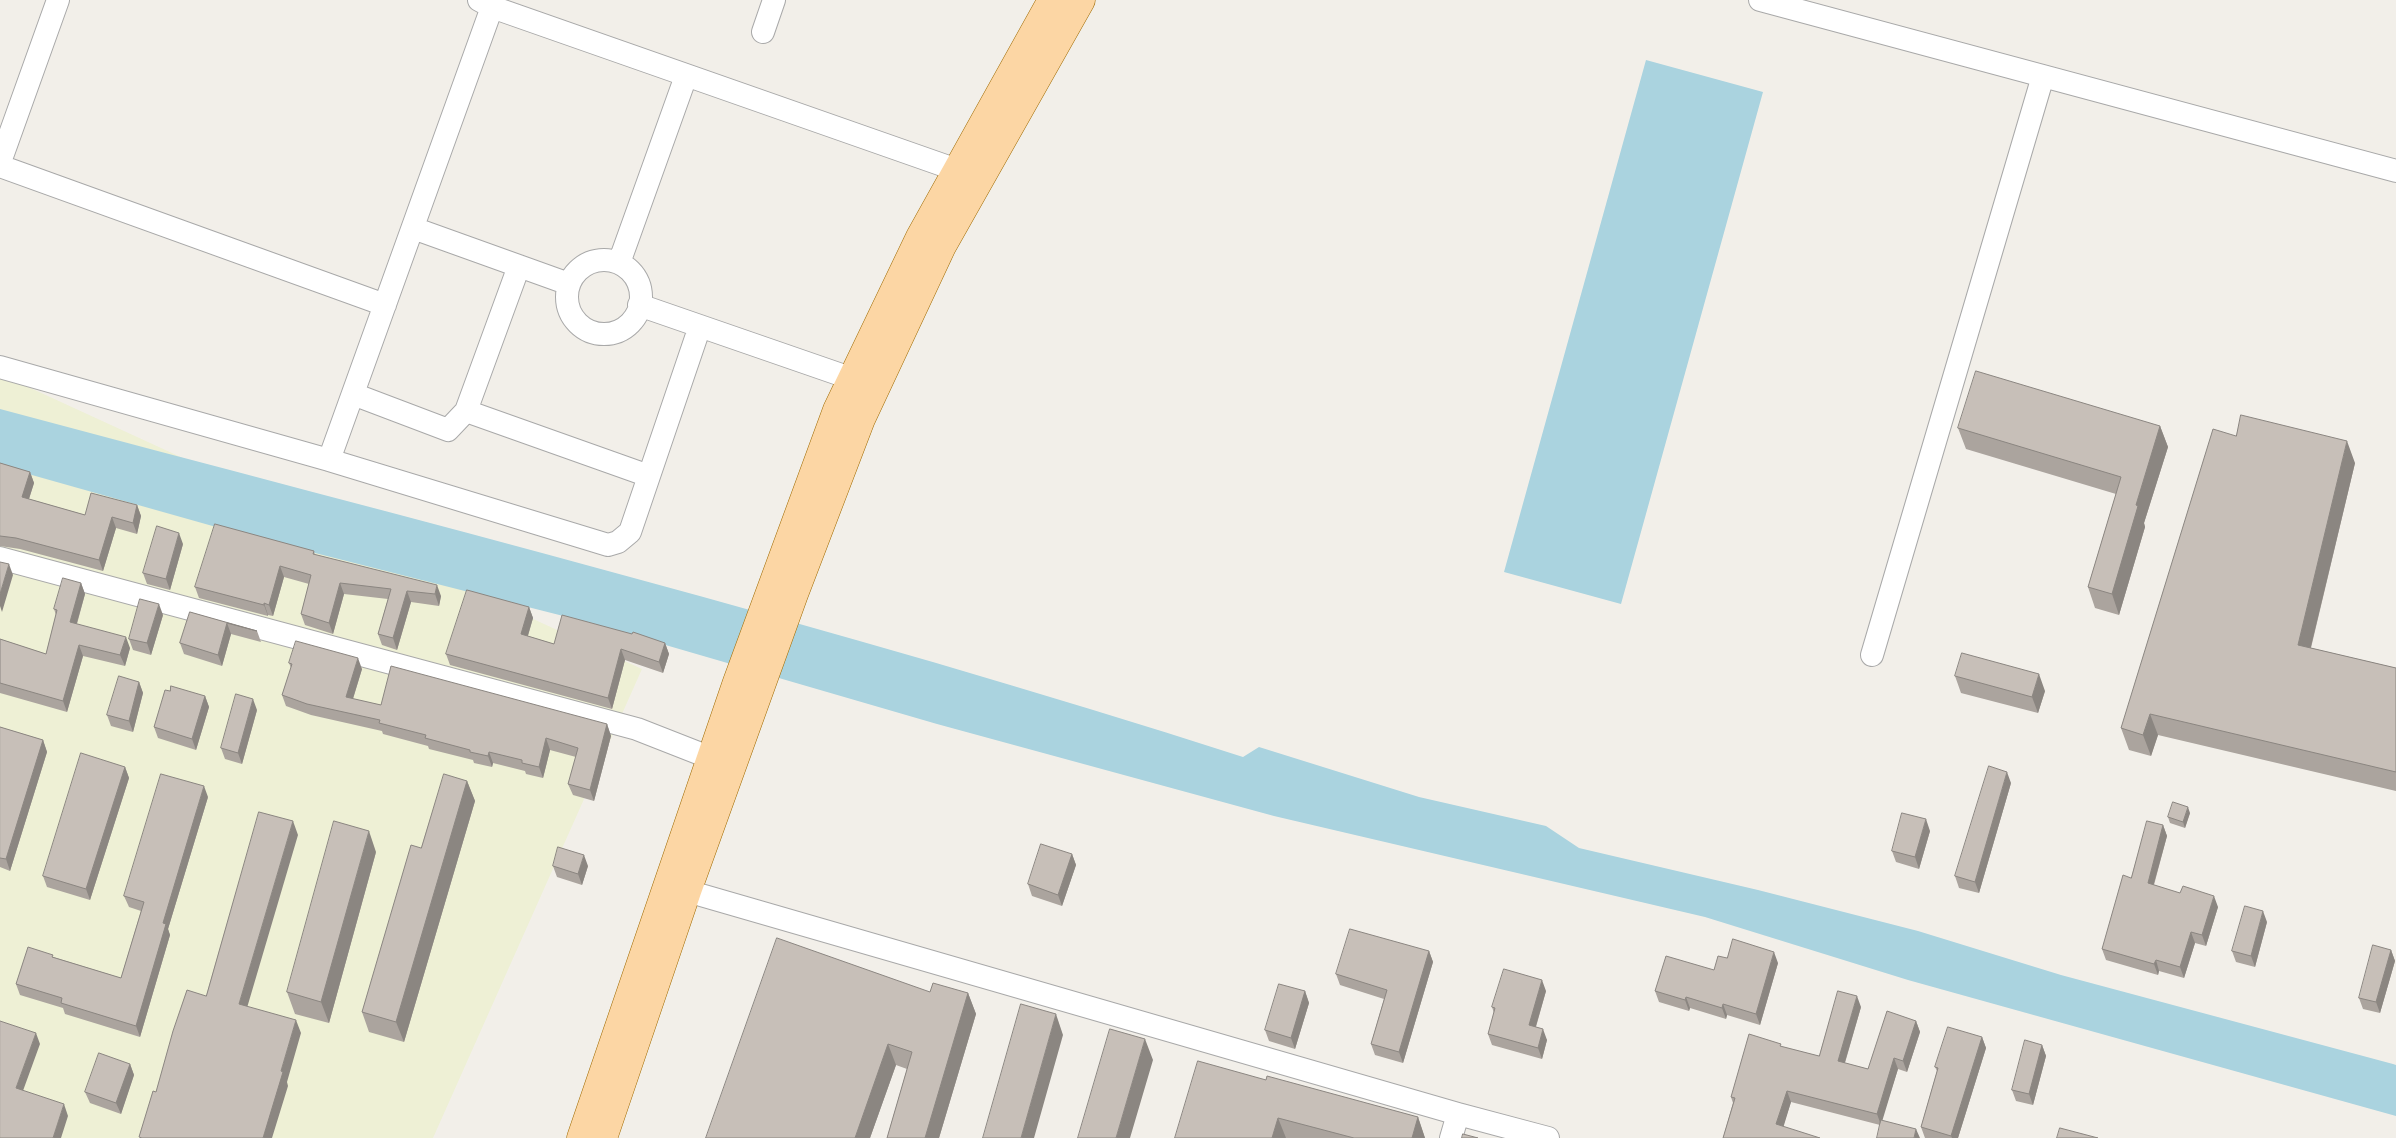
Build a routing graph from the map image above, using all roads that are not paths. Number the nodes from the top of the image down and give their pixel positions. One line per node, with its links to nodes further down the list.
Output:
1 (58, 0): 10 (street)
2 (774, 0): 7 (street)
3 (1052, 0): 12 (main road)
4 (1081, 0): 22 (main road)
5 (1761, 0): 9 (street)
6 (485, 4): 8 (street); 14 (street)
7 (763, 32)
8 (686, 76): 12 (street); 15 (street)
9 (2043, 76): 13 (street); 28 (street)
10 (0, 162)
11 (0, 166): 18 (street)
12 (958, 170): 22 (main road)
13 (2396, 171)
14 (413, 228): 16 (street); 18 (street)
15 (619, 263): 17 (street); 19 (street)
16 (519, 266): 17 (street); 24 (street)
17 (569, 284): 19 (street)
18 (385, 305): 23 (street)
19 (639, 305): 20 (street)
20 (700, 326): 22 (street); 26 (street)
21 (0, 367): 25 (street)
22 (863, 385): 29 (main road)
23 (353, 394): 24 (street); 25 (street)
24 (466, 411): 26 (street)
25 (330, 460): 26 (street)
26 (649, 476)
27 (0, 558): 30 (street)
28 (1872, 655)
29 (749, 686): 30 (main road); 31 (main road)
30 (711, 758): 33 (main road)
31 (688, 891): 32 (street); 34 (main road)
32 (1458, 1114): 35 (street); 36 (street)
33 (581, 1138)
34 (603, 1138)
35 (1451, 1138)
36 (1548, 1138)

